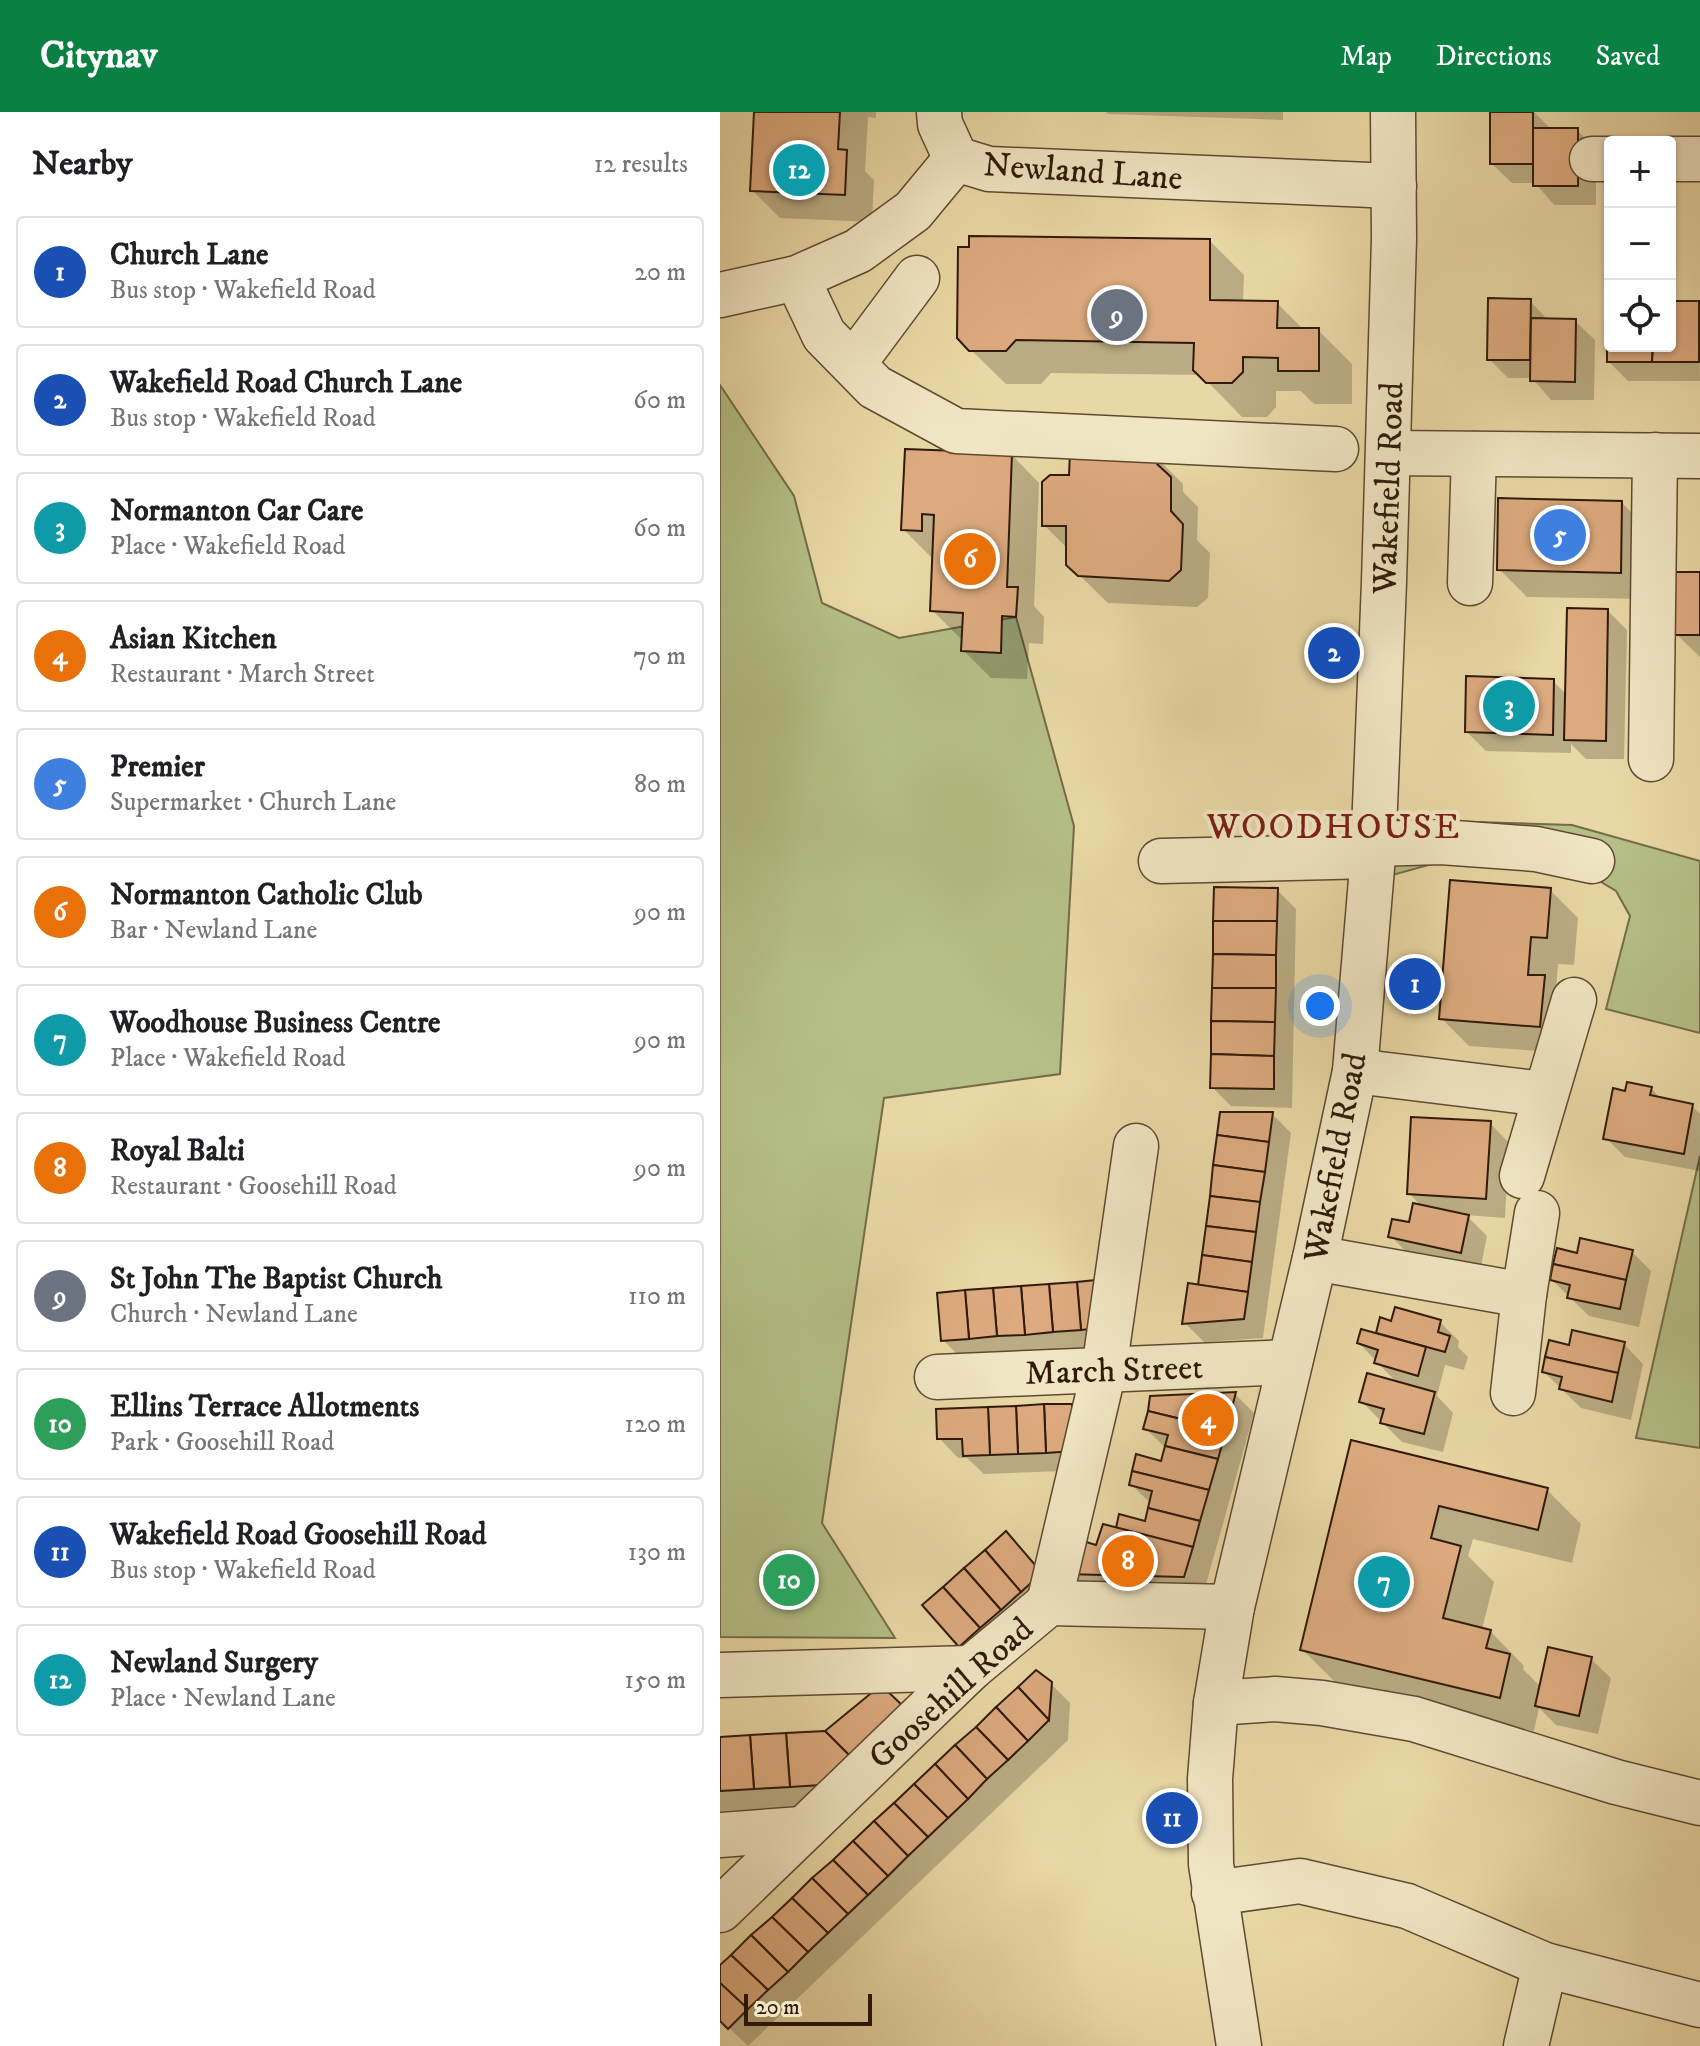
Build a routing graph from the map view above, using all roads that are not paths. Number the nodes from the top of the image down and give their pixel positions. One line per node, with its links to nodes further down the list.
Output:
1 (939, 112): 3 (street)
2 (1393, 112): 6 (street, Wakefield Road)
3 (956, 159): 6 (street, Newland Lane); 7 (street, Newland Lane)
4 (1676, 159): 5 (street)
5 (1700, 159)
6 (1394, 186): 12 (street, Wakefield Road)
7 (797, 278): 9 (street, Newland Lane); 10 (street)
8 (917, 278): 10 (street)
9 (720, 295)
10 (853, 364): 11 (street)
11 (1336, 449)
12 (1389, 453): 13 (street); 18 (street, Wakefield Road)
13 (1474, 454): 14 (street); 16 (street)
14 (1655, 455): 15 (street); 17 (street)
15 (1700, 456)
16 (1470, 583)
17 (1651, 759)
18 (1373, 850): 19 (street); 20 (street); 22 (street, Wakefield Road)
19 (1161, 861)
20 (1592, 861)
21 (1574, 1000): 23 (street)
22 (1355, 1071): 23 (street); 25 (street, Wakefield Road)
23 (1544, 1094): 26 (street)
24 (1136, 1146): 28 (street)
25 (1315, 1258): 26 (street); 27 (street, Wakefield Road)
26 (1524, 1295): 30 (street)
27 (1290, 1362): 28 (street, March Street); 32 (street, Wakefield Road)
28 (1104, 1370): 29 (street, March Street); 31 (street)
29 (937, 1377)
30 (1513, 1393)
31 (1049, 1603): 32 (street, Goosehill Road); 33 (street, Goosehill Road)
32 (1232, 1607): 35 (street, Wakefield Road)
33 (971, 1668): 34 (street); 37 (street, Goosehill Road)
34 (720, 1675)
35 (1216, 1703): 36 (street); 39 (street, Wakefield Road)
36 (1690, 1801)
37 (802, 1829): 38 (street); 40 (street, Goosehill Road)
38 (720, 1835)
39 (1214, 1893): 41 (street); 43 (street, Wakefield Road)
40 (720, 1910)
41 (1545, 1965): 42 (street); 44 (street)
42 (1700, 2005)
43 (1239, 2046)
44 (1526, 2046)

